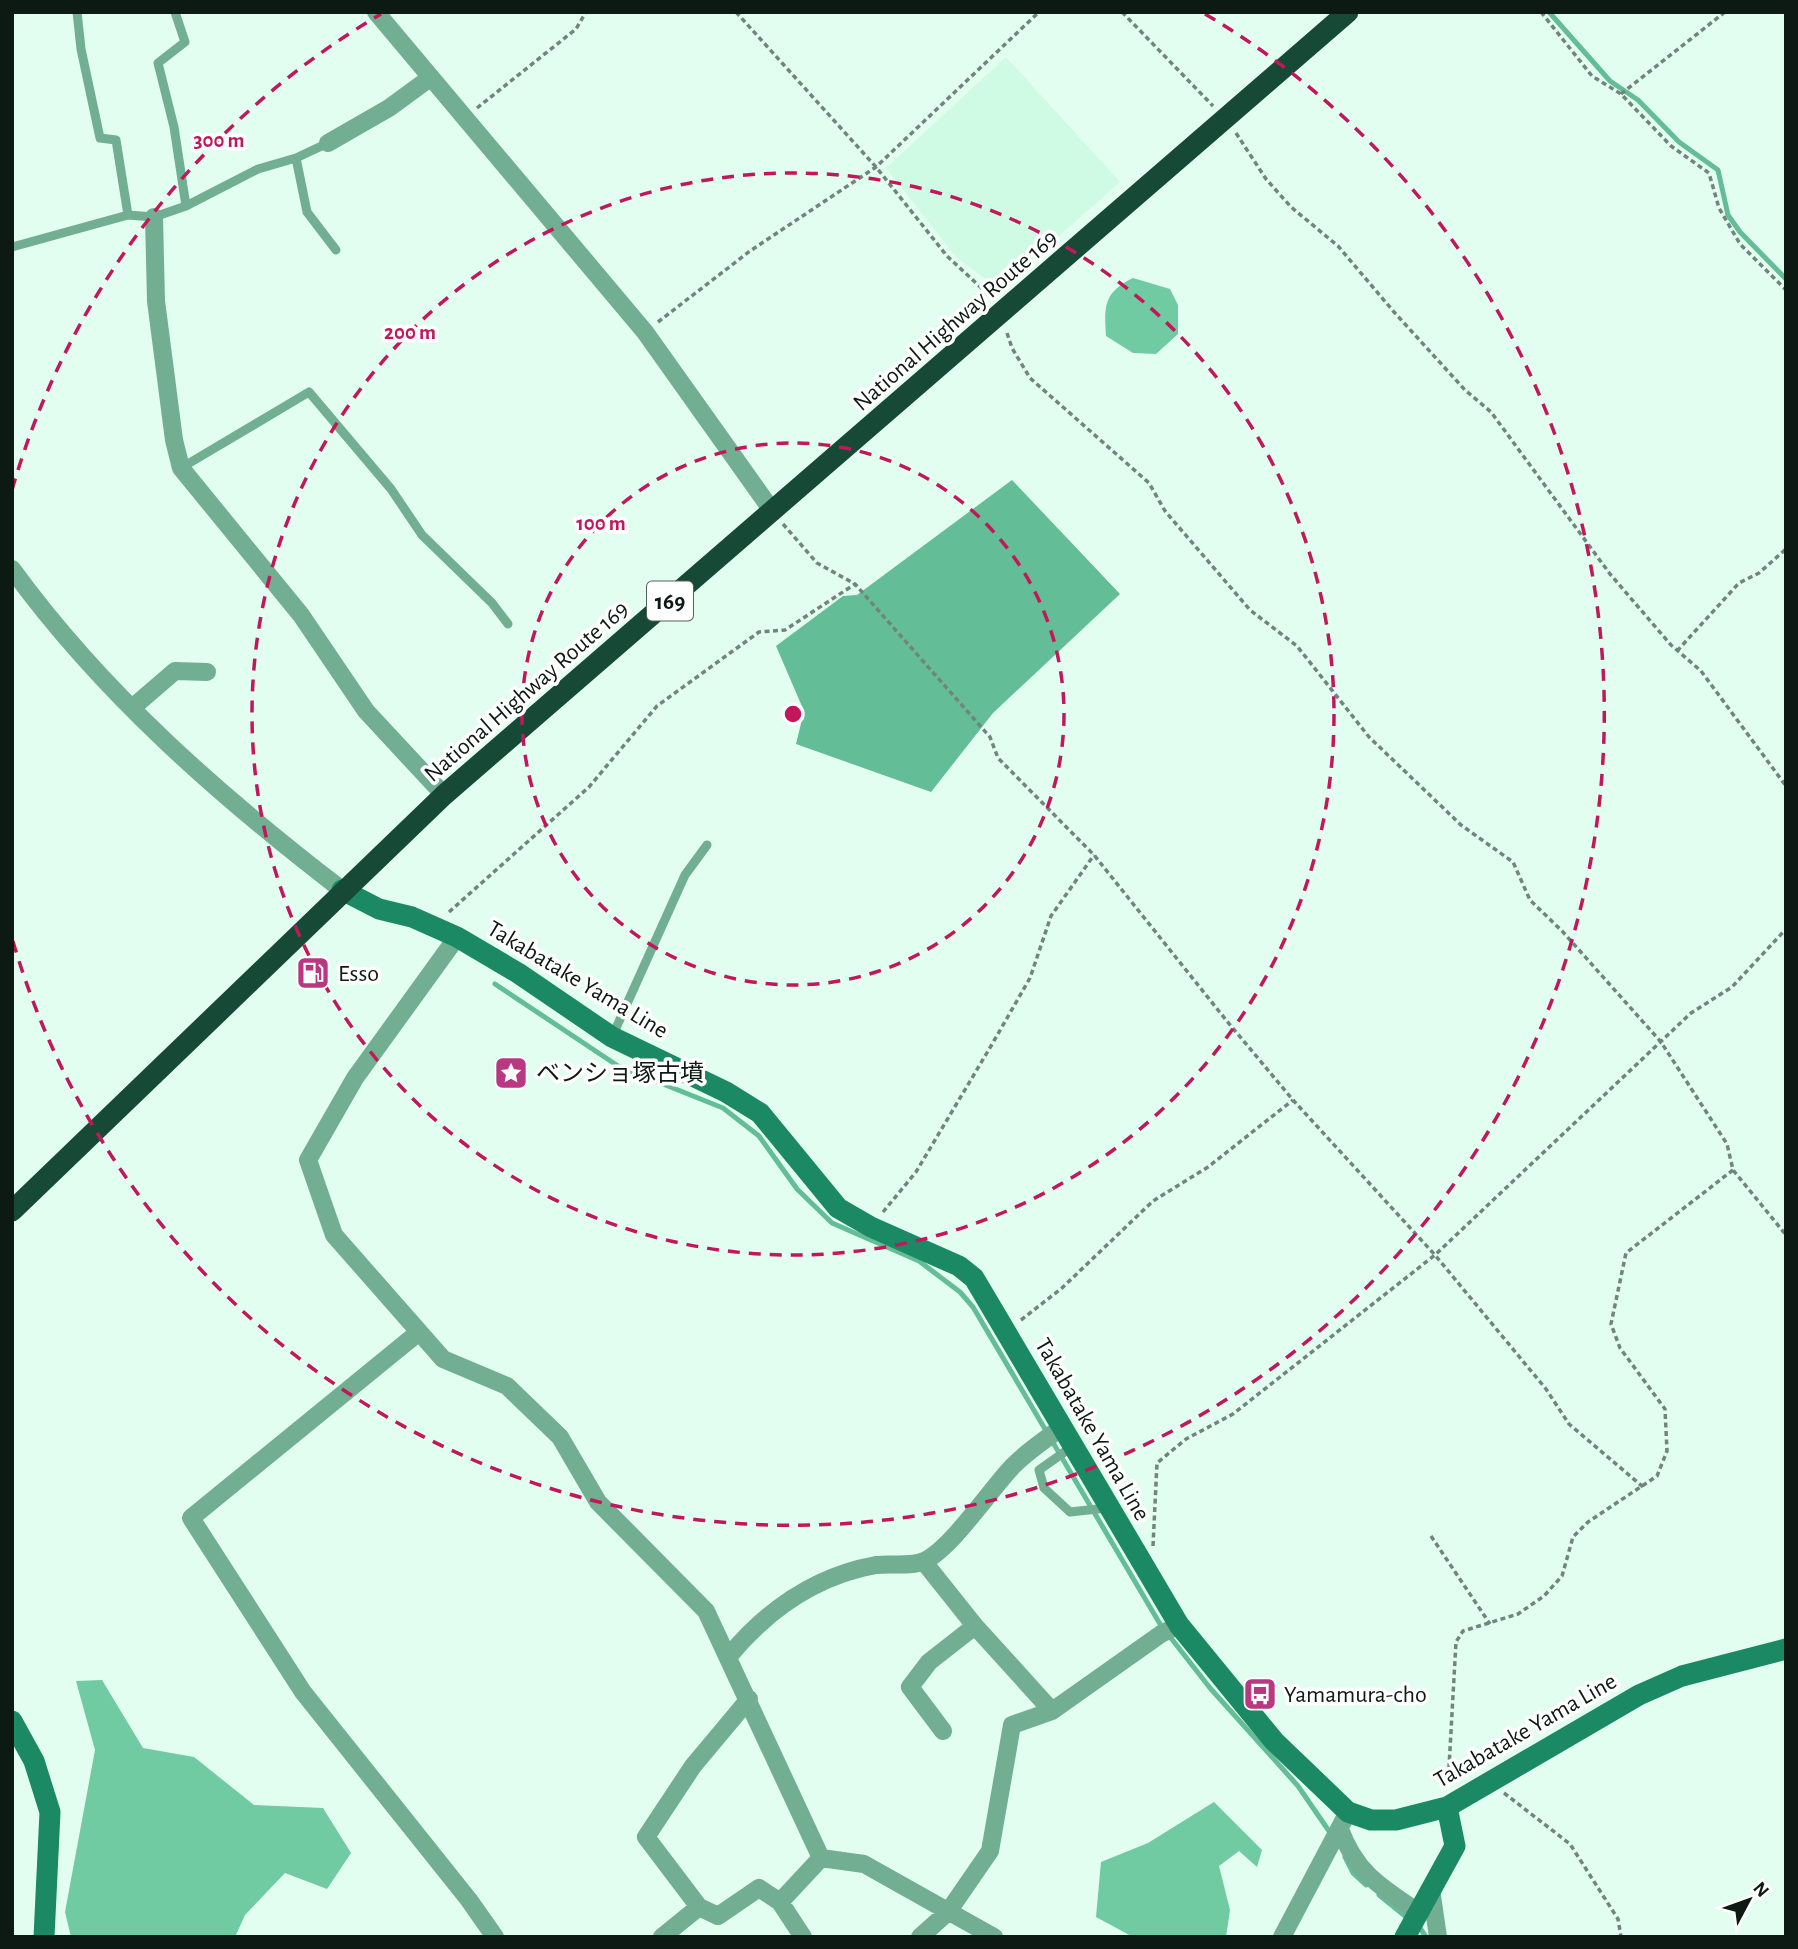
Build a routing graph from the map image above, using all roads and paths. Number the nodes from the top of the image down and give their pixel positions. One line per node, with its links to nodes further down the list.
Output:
1 (77, 12): 19 (lane)
2 (174, 12): 18 (lane)
3 (376, 12): 11 (street)
4 (586, 12): 13 (path)
5 (736, 12): 17 (path)
6 (1039, 12): 17 (path)
7 (1122, 12): 14 (path)
8 (1348, 12): 14 (highway, National Highway Route 169 / 169)
9 (1541, 12): 12 (path)
10 (1725, 12): 12 (path)
11 (430, 78): 13 (street); 15 (street)
12 (1621, 94): 23 (path)
13 (464, 118): 25 (street)
14 (1226, 118): 24 (highway, National Highway Route 169 / 169); 32 (path)
15 (328, 143): 16 (lane)
16 (296, 158): 18 (lane); 22 (lane)
17 (876, 167): 24 (path); 25 (path)
18 (186, 206): 20 (lane)
19 (128, 215): 20 (lane); 21 (lane)
20 (154, 217): 26 (street)
21 (12, 247)
22 (336, 250)
23 (1786, 290)
24 (1003, 312): 27 (highway, National Highway Route 169 / 169); 44 (path)
25 (645, 332): 27 (street)
26 (181, 468): 31 (lane); 36 (street)
27 (773, 512): 30 (path); 36 (highway, National Highway Route 169 / 169)
28 (1786, 549): 32 (path)
29 (12, 569): 34 (street)
30 (855, 584): 38 (path); 40 (path)
31 (508, 624)
32 (1677, 651): 35 (path)
33 (207, 672): 34 (street)
34 (132, 708): 39 (street)
35 (1786, 786)
36 (444, 795): 39 (highway, National Highway Route 169 / 169)
37 (707, 845): 43 (lane)
38 (1094, 855): 45 (path); 48 (path)
39 (342, 890): 40 (main road, Takabatake Yama Line); 47 (highway, National Highway Route 169 / 169)
40 (435, 925): 42 (main road, Takabatake Yama Line)
41 (1786, 929): 44 (path)
42 (457, 937): 43 (main road, Takabatake Yama Line); 51 (street)
43 (612, 1037): 48 (main road, Takabatake Yama Line)
44 (1661, 1042): 46 (path); 50 (path)
45 (1293, 1100): 50 (path); 52 (path)
46 (1733, 1170): 49 (path); 55 (path)
47 (12, 1211)
48 (871, 1227): 52 (main road, Takabatake Yama Line)
49 (1786, 1236)
50 (1435, 1255): 55 (path); 59 (path)
51 (419, 1332): 64 (street); 79 (street)
52 (1006, 1332): 53 (main road, Takabatake Yama Line)
53 (1062, 1427): 54 (main road, Takabatake Yama Line); 58 (street)
54 (1073, 1446): 56 (main road, Takabatake Yama Line); 56 (lane)
55 (1643, 1487): 60 (path)
56 (1109, 1508): 59 (main road, Takabatake Yama Line)
57 (1431, 1536): 60 (path)
58 (924, 1562): 61 (street); 64 (street)
59 (1140, 1562): 62 (main road, Takabatake Yama Line)
60 (1490, 1624): 70 (path)
61 (975, 1626): 66 (street); 68 (street)
62 (1170, 1629): 66 (street); 71 (main road, Takabatake Yama Line)
63 (1786, 1649): 69 (main road, Takabatake Yama Line)
64 (729, 1656): 65 (street)
65 (749, 1699): 72 (street); 75 (street)
66 (1052, 1711): 76 (street)
67 (12, 1721): 78 (main road)
68 (943, 1731)
69 (1490, 1783): 70 (main road, Takabatake Yama Line); 86 (path)
70 (1447, 1807): 71 (main road, Takabatake Yama Line); 73 (main road)
71 (1343, 1825): 77 (street); 84 (street)
72 (821, 1858): 74 (street); 76 (street)
73 (1431, 1889): 77 (main road); 85 (street)
74 (780, 1902): 75 (street); 81 (street)
75 (699, 1907): 80 (street)
76 (948, 1912): 82 (street); 83 (street)
77 (1411, 1925)
78 (44, 1937)
79 (495, 1937)
80 (662, 1937)
81 (803, 1937)
82 (920, 1937)
83 (994, 1937)
84 (1282, 1937)
85 (1438, 1937)
86 (1621, 1937)

